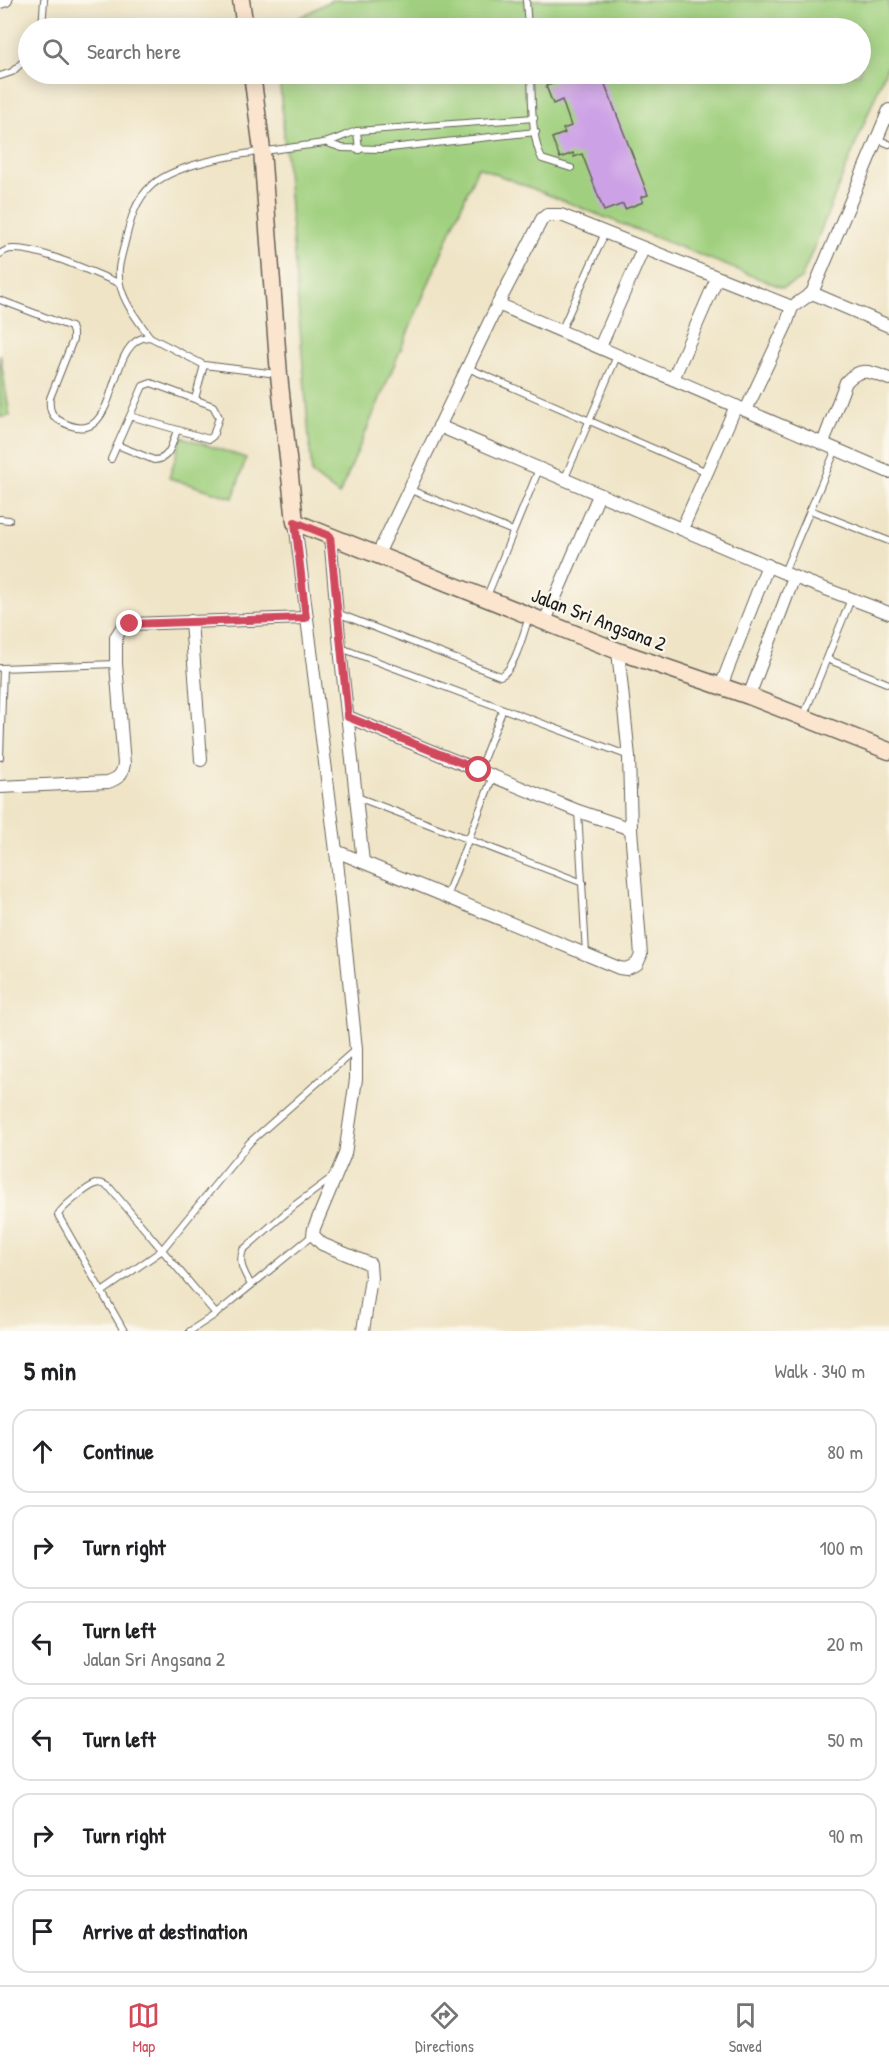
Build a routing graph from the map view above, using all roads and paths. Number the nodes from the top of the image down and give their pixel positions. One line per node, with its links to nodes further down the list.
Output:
1 (6, 0): 5 (street)
2 (44, 0): 6 (lane)
3 (241, 0): 7 (street)
4 (526, 0): 8 (lane)
5 (0, 2)
6 (43, 18)
7 (244, 18)
8 (527, 18)
9 (18, 66): 10 (lane)
10 (0, 76)
11 (253, 84): 19 (street)
12 (532, 84): 14 (lane)
13 (889, 110): 17 (street)
14 (534, 118): 15 (lane); 16 (lane)
15 (357, 131): 18 (lane); 20 (lane)
16 (536, 132): 20 (lane); 21 (lane)
17 (883, 141): 27 (street)
18 (327, 143): 19 (lane); 20 (lane)
19 (262, 150): 26 (lane); 38 (street)
20 (358, 150)
21 (571, 168)
22 (605, 233): 23 (street); 29 (street); 32 (lane)
23 (643, 249): 25 (street); 34 (street)
24 (0, 254): 26 (lane)
25 (717, 278): 30 (street); 39 (street)
26 (119, 283): 33 (lane)
27 (812, 293): 30 (street); 31 (street)
28 (0, 300): 33 (lane)
29 (498, 304): 32 (street); 37 (street)
30 (792, 307): 42 (street)
31 (889, 326)
32 (561, 331): 34 (street)
33 (150, 337): 36 (lane)
34 (600, 347): 35 (street)
35 (618, 355): 39 (street); 44 (lane)
36 (204, 365): 38 (lane); 41 (lane)
37 (467, 368): 44 (lane); 45 (street)
38 (279, 375): 60 (street)
39 (673, 379): 42 (street)
40 (889, 379): 47 (street)
41 (195, 399): 43 (lane); 46 (lane)
42 (741, 408): 47 (street); 52 (street)
43 (130, 416): 46 (lane); 48 (lane)
44 (589, 421): 52 (lane); 54 (lane)
45 (439, 426): 51 (street); 55 (street)
46 (177, 430): 48 (lane)
47 (823, 443): 49 (street)
48 (117, 445): 50 (lane)
49 (836, 449): 53 (street); 57 (lane)
50 (111, 459)
51 (539, 469): 54 (street); 62 (lane)
52 (707, 472): 61 (street)
53 (889, 472)
54 (564, 480): 56 (street)
55 (408, 489): 62 (lane); 65 (street)
56 (599, 495): 61 (street); 73 (street)
57 (810, 510): 64 (lane); 67 (lane)
58 (0, 519): 59 (lane)
59 (9, 520)
60 (295, 522): 63 (street, Jalan Sri Angsana 2); 72 (street)
61 (682, 530): 66 (street)
62 (513, 531): 68 (lane)
63 (330, 536): 65 (street, Jalan Sri Angsana 2); 70 (street)
64 (889, 541)
65 (378, 554): 68 (street, Jalan Sri Angsana 2)
66 (768, 565): 67 (street); 81 (street)
67 (789, 575): 69 (street); 82 (street)
68 (486, 598): 73 (street, Jalan Sri Angsana 2)
69 (852, 599): 71 (street); 77 (lane)
70 (337, 613): 73 (lane); 75 (street)
71 (889, 613)
72 (306, 618): 74 (street); 97 (street)
73 (537, 618): 76 (street, Jalan Sri Angsana 2)
74 (191, 621): 78 (street); 89 (street)
75 (340, 648): 83 (lane); 84 (street)
76 (618, 651): 81 (street, Jalan Sri Angsana 2); 87 (street)
77 (827, 659): 80 (lane); 85 (lane)
78 (116, 664): 79 (lane); 92 (street)
79 (2, 668): 88 (lane)
80 (889, 684)
81 (721, 686): 82 (street, Jalan Sri Angsana 2)
82 (749, 696): 85 (street, Jalan Sri Angsana 2)
83 (503, 709): 87 (lane); 90 (lane)
84 (348, 717): 90 (street); 93 (street)
85 (803, 717): 86 (street, Jalan Sri Angsana 2)
86 (889, 751)
87 (629, 756): 95 (street)
88 (0, 757)
89 (201, 760)
90 (479, 770): 91 (street)
91 (493, 776): 94 (street); 96 (lane)
92 (0, 787)
93 (356, 797): 96 (lane); 98 (street)
94 (578, 811): 95 (street); 99 (lane)
95 (631, 829): 101 (street)
96 (469, 839): 99 (lane); 100 (lane)
97 (336, 851): 98 (street); 102 (street)
98 (363, 862): 100 (street)
99 (583, 883): 101 (lane)
100 (446, 897): 101 (street)
101 (586, 955)
102 (356, 1049): 103 (street); 105 (lane)
103 (338, 1173): 104 (street); 106 (lane)
104 (313, 1235): 106 (lane); 111 (street)
105 (161, 1251): 107 (lane); 107 (lane); 108 (lane)
106 (251, 1285): 108 (lane)
107 (102, 1292): 109 (lane)
108 (216, 1314): 110 (lane)
109 (124, 1331)
110 (190, 1331)
111 (363, 1331)

